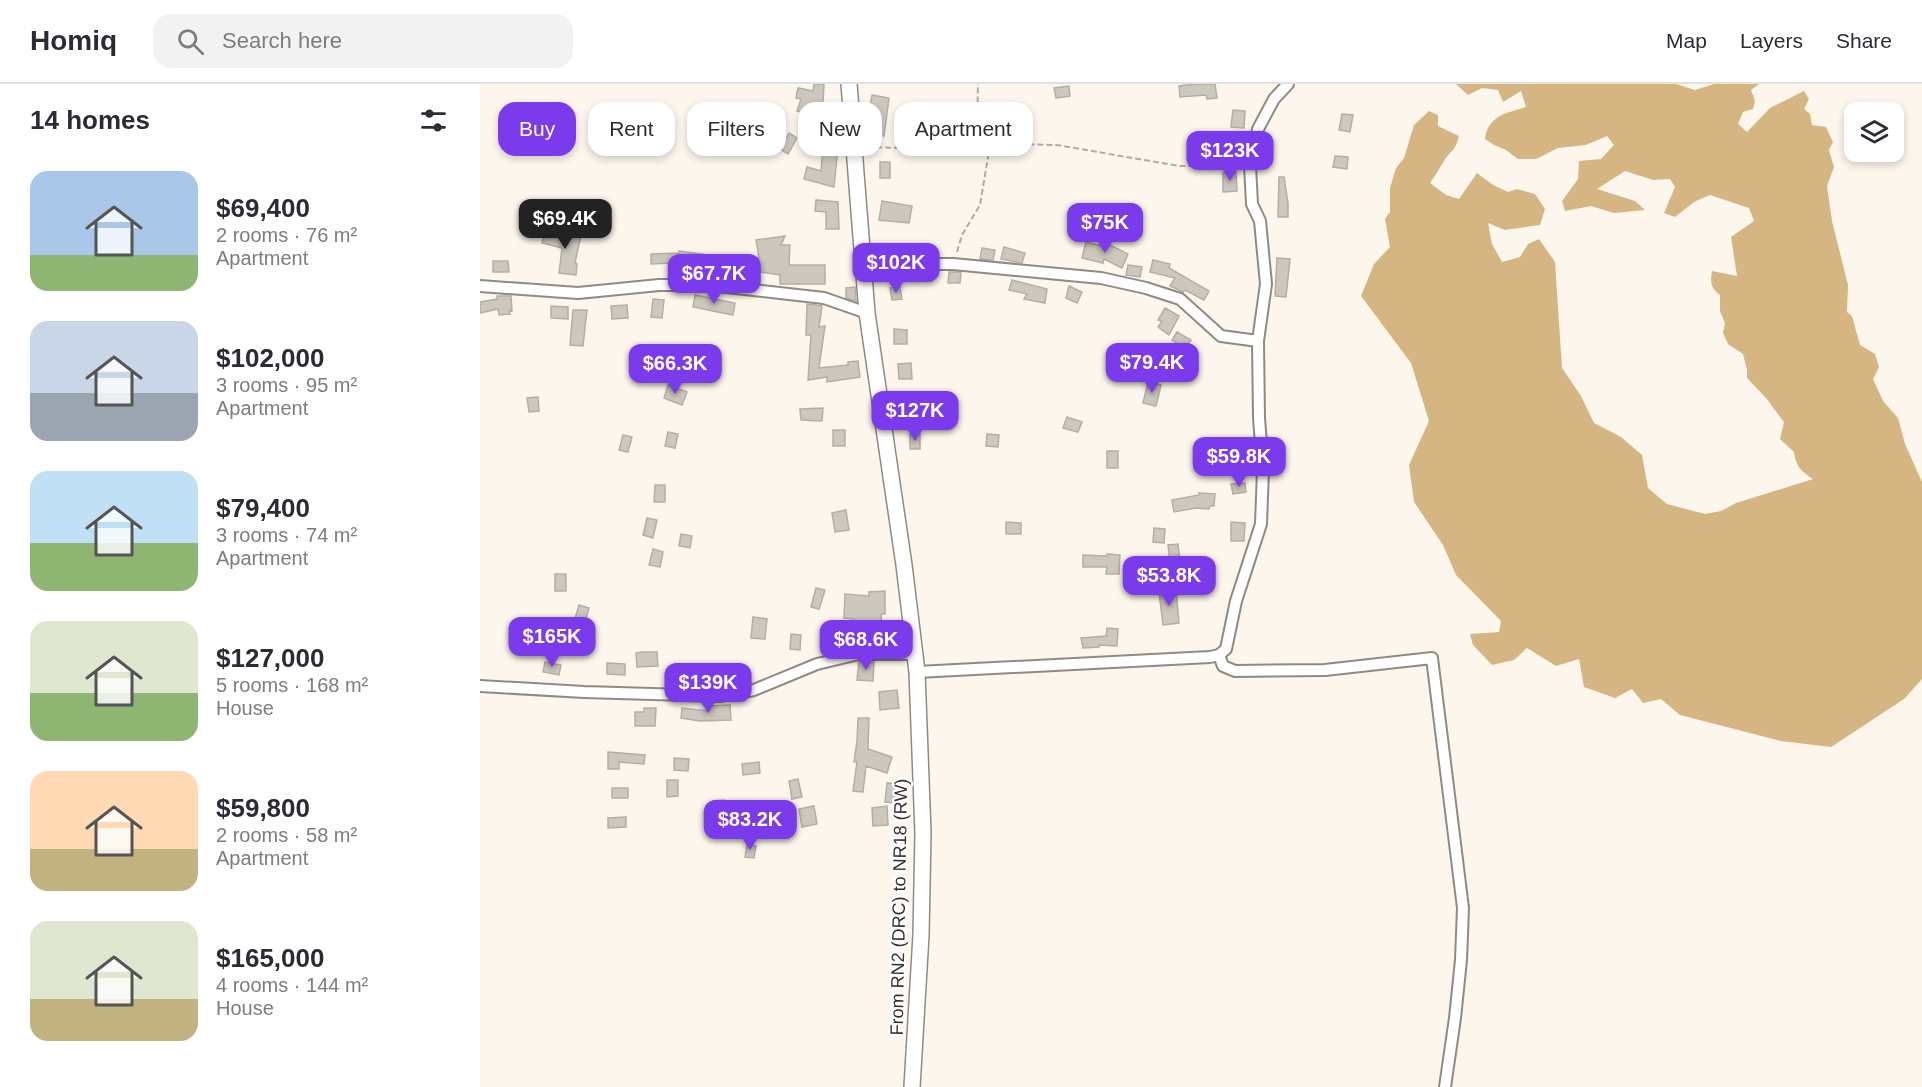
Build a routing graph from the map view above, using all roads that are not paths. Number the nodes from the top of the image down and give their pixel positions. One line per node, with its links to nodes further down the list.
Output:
1 (849, 84): 3 (main road, From RN2 (DRC) to NR18 (RW))
2 (1288, 84): 6 (street)
3 (864, 254): 5 (main road, From RN2 (DRC) to NR18 (RW)); 6 (street)
4 (480, 286): 5 (street)
5 (867, 313): 7 (main road, From RN2 (DRC) to NR18 (RW))
6 (1258, 341): 8 (street)
7 (915, 654): 9 (main road, From RN2 (DRC) to NR18 (RW)); 10 (street)
8 (1219, 656): 9 (street); 12 (street)
9 (917, 672): 11 (main road, From RN2 (DRC) to NR18 (RW))
10 (480, 686)
11 (912, 1087)
12 (1445, 1087)

